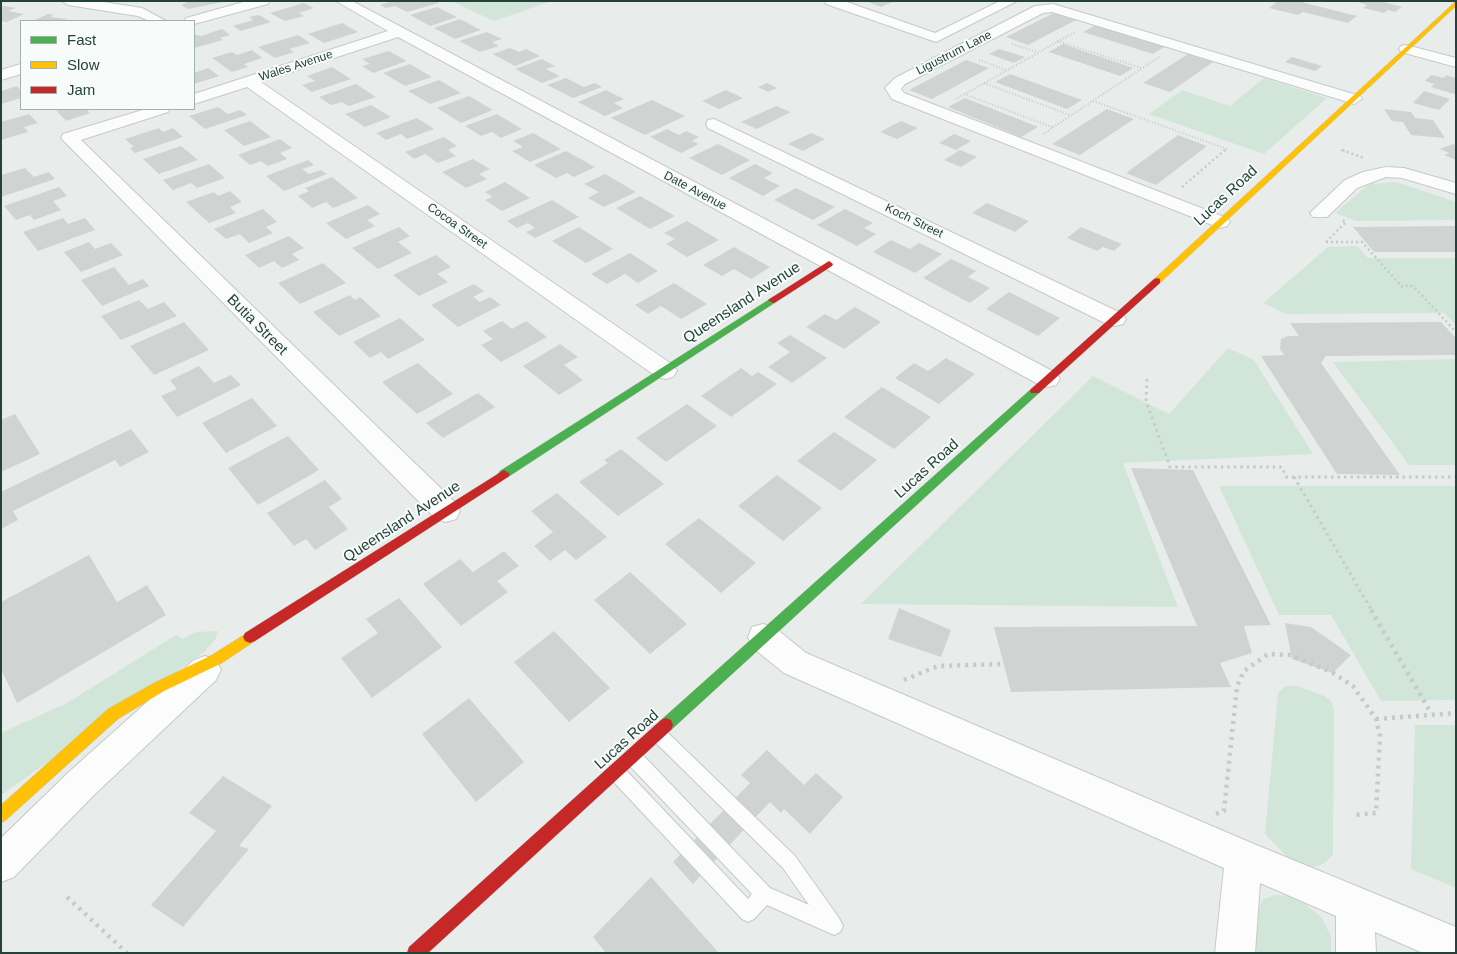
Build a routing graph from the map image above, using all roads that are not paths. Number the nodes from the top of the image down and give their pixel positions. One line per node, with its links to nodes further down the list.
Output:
1 (68, 1): 7 (street)
2 (263, 1): 8 (street)
3 (342, 1): 9 (street, Date Avenue)
4 (831, 1): 5 (street)
5 (1011, 1)
6 (1456, 3): 10 (street, Lucas Road)
7 (157, 20)
8 (195, 20)
9 (399, 32): 14 (street, Wales Avenue); 23 (street, Date Avenue)
10 (1406, 49): 11 (street); 16 (street, Lucas Road)
11 (1456, 62)
12 (20, 69): 13 (street)
13 (1, 75)
14 (249, 81): 15 (street, Wales Avenue); 25 (street, Cocoa Street)
15 (195, 99)
16 (1354, 99): 22 (street, Lucas Road); 22 (street, Ligustrum Lane)
17 (159, 110): 19 (street)
18 (714, 124): 24 (street, Koch Street)
19 (69, 138): 27 (street, Butia Street)
20 (1456, 189): 21 (street)
21 (1320, 213)
22 (1220, 222): 24 (street, Lucas Road)
23 (829, 264): 25 (street, Queensland Avenue); 26 (street, Date Avenue)
24 (1115, 319): 26 (street, Lucas Road)
25 (666, 371): 27 (street, Queensland Avenue)
26 (1048, 379): 28 (street, Lucas Road)
27 (446, 511): 29 (street, Queensland Avenue)
28 (763, 637): 30 (street, Lucas Road); 34 (street)
29 (217, 659): 33 (street, Queensland Avenue); 35 (street)
30 (657, 733): 31 (street, Lucas Road); 36 (lane)
31 (632, 756): 32 (street, Lucas Road); 36 (lane)
32 (615, 772): 36 (lane); 39 (street, Lucas Road)
33 (1, 815)
34 (1243, 858): 37 (street); 40 (street)
35 (1, 864)
36 (764, 894)
37 (1355, 903): 38 (street); 41 (street)
38 (1456, 947)
39 (415, 953)
40 (1235, 953)
41 (1356, 953)

